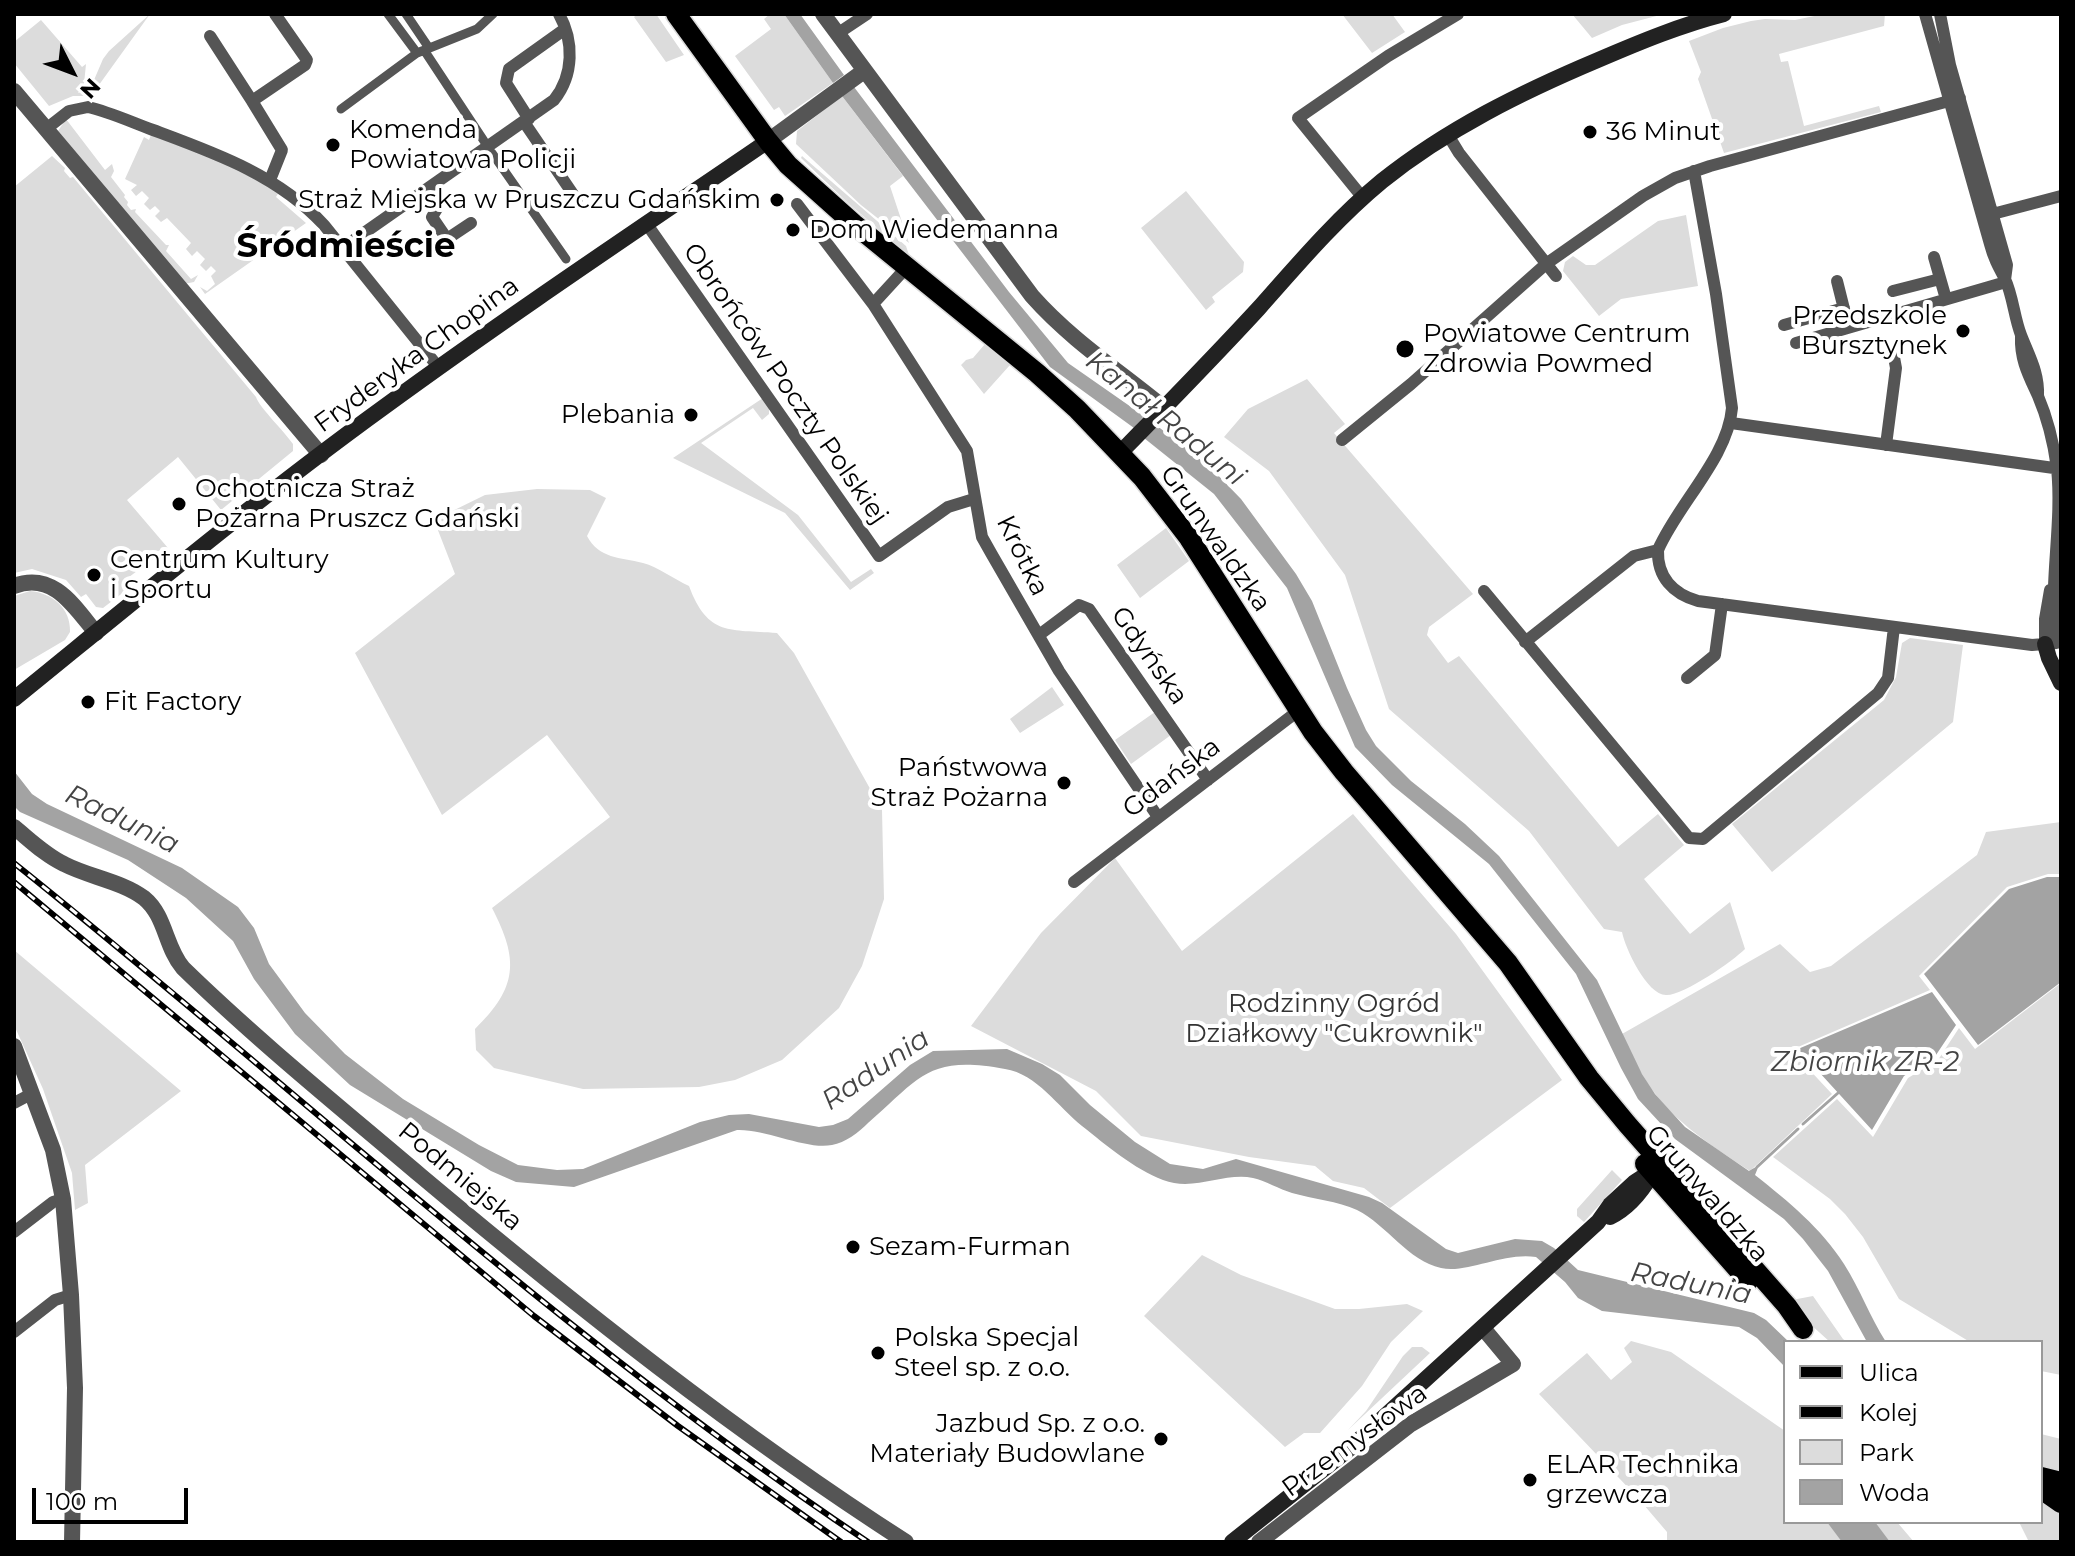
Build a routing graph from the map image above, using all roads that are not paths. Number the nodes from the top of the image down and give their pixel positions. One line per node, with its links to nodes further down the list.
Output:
1 (275, 14): 21 (street)
2 (388, 14): 17 (street)
3 (406, 14): 17 (street)
4 (493, 14): 17 (street)
5 (559, 14): 14 (street)
6 (676, 14): 27 (main road, Grunwaldzka)
7 (823, 14): 15 (street)
8 (867, 14): 15 (street)
9 (1458, 14): 33 (street)
10 (1724, 14): 13 (main road)
11 (1925, 14): 20 (street)
12 (1940, 14): 20 (street)
13 (1687, 19): 25 (main road)
14 (565, 29): 23 (street); 23 (street)
15 (837, 34): 18 (street)
16 (210, 36): 21 (street)
17 (424, 50): 22 (street); 26 (street)
18 (858, 76): 27 (street, Fryderyka Chopina); 57 (street)
19 (14, 91): 24 (street)
20 (1954, 99): 29 (street); 36 (street)
21 (252, 101): 30 (street)
22 (341, 109)
23 (526, 120): 31 (street); 34 (street)
24 (46, 129): 30 (street); 62 (street)
25 (1448, 135): 33 (main road); 42 (street)
26 (484, 141)
27 (768, 141): 38 (main road, Fryderyka Chopina); 43 (main road, Grunwaldzka)
28 (492, 153): 41 (street)
29 (1694, 171): 42 (street); 58 (street)
30 (270, 180): 39 (street)
31 (426, 190): 37 (street); 39 (street)
32 (2061, 196): 36 (street)
33 (1363, 198): 57 (main road)
34 (577, 200)
35 (797, 204): 50 (street, Krótka)
36 (1987, 215): 47 (street)
37 (471, 223)
38 (646, 223): 56 (main road, Fryderyka Chopina); 64 (street, Obrońców Poczty Polskiej)
39 (344, 247): 56 (street)
40 (1934, 257): 45 (street)
41 (566, 259)
42 (1546, 264): 44 (street); 59 (street)
43 (906, 268): 50 (street); 61 (main road, Grunwaldzka)
44 (1556, 276)
45 (1940, 279): 48 (street); 49 (street)
46 (1837, 281): 51 (street)
47 (2005, 281): 49 (street); 63 (street)
48 (1893, 291)
49 (1946, 299): 53 (street)
50 (873, 304): 64 (street, Krótka)
51 (1844, 308): 52 (street); 53 (street)
52 (1784, 325)
53 (1849, 327): 54 (street)
54 (1796, 343)
55 (1893, 352): 60 (street)
56 (439, 368): 62 (main road, Fryderyka Chopina)
57 (1158, 413): 61 (main road)
58 (1731, 423): 60 (street); 65 (street)
59 (1342, 440)
60 (1886, 445): 63 (street)
61 (1120, 453): 77 (main road, Grunwaldzka)
62 (321, 455): 70 (main road, Fryderyka Chopina)
63 (2059, 469): 73 (street)
64 (974, 499): 71 (street, Krótka)
65 (1658, 550): 68 (street); 72 (street)
66 (14, 586): 70 (street)
67 (1484, 591): 72 (street)
68 (1722, 604): 69 (street); 74 (street)
69 (1894, 627): 72 (street); 73 (street)
70 (96, 633): 76 (main road, Fryderyka Chopina)
71 (1039, 635): 78 (street, Gdyńska); 79 (street, Krótka)
72 (1525, 642)
73 (2054, 648): 75 (main road)
74 (1687, 678)
75 (2061, 683)
76 (14, 699)
77 (1298, 711): 78 (street, Gdańska); 85 (main road, Grunwaldzka)
78 (1208, 780): 79 (street, Gdańska)
79 (1158, 817): 81 (street, Gdańska)
80 (14, 827): 96 (street, Podmiejska)
81 (1074, 882)
82 (14, 1046): 83 (street)
83 (33, 1093): 84 (street); 86 (street)
84 (14, 1103)
85 (1653, 1175): 89 (main road); 91 (main road, Grunwaldzka); 91 (main road, Grunwaldzka)
86 (63, 1199): 87 (street); 88 (street)
87 (14, 1232)
88 (71, 1295): 90 (street); 95 (street)
89 (1483, 1328): 94 (main road); 97 (street, Przemysłowa)
90 (14, 1332)
91 (1810, 1336)
92 (2043, 1490): 93 (main road)
93 (2061, 1503)
94 (1236, 1539)
95 (72, 1542)
96 (906, 1542)
97 (1259, 1542)

